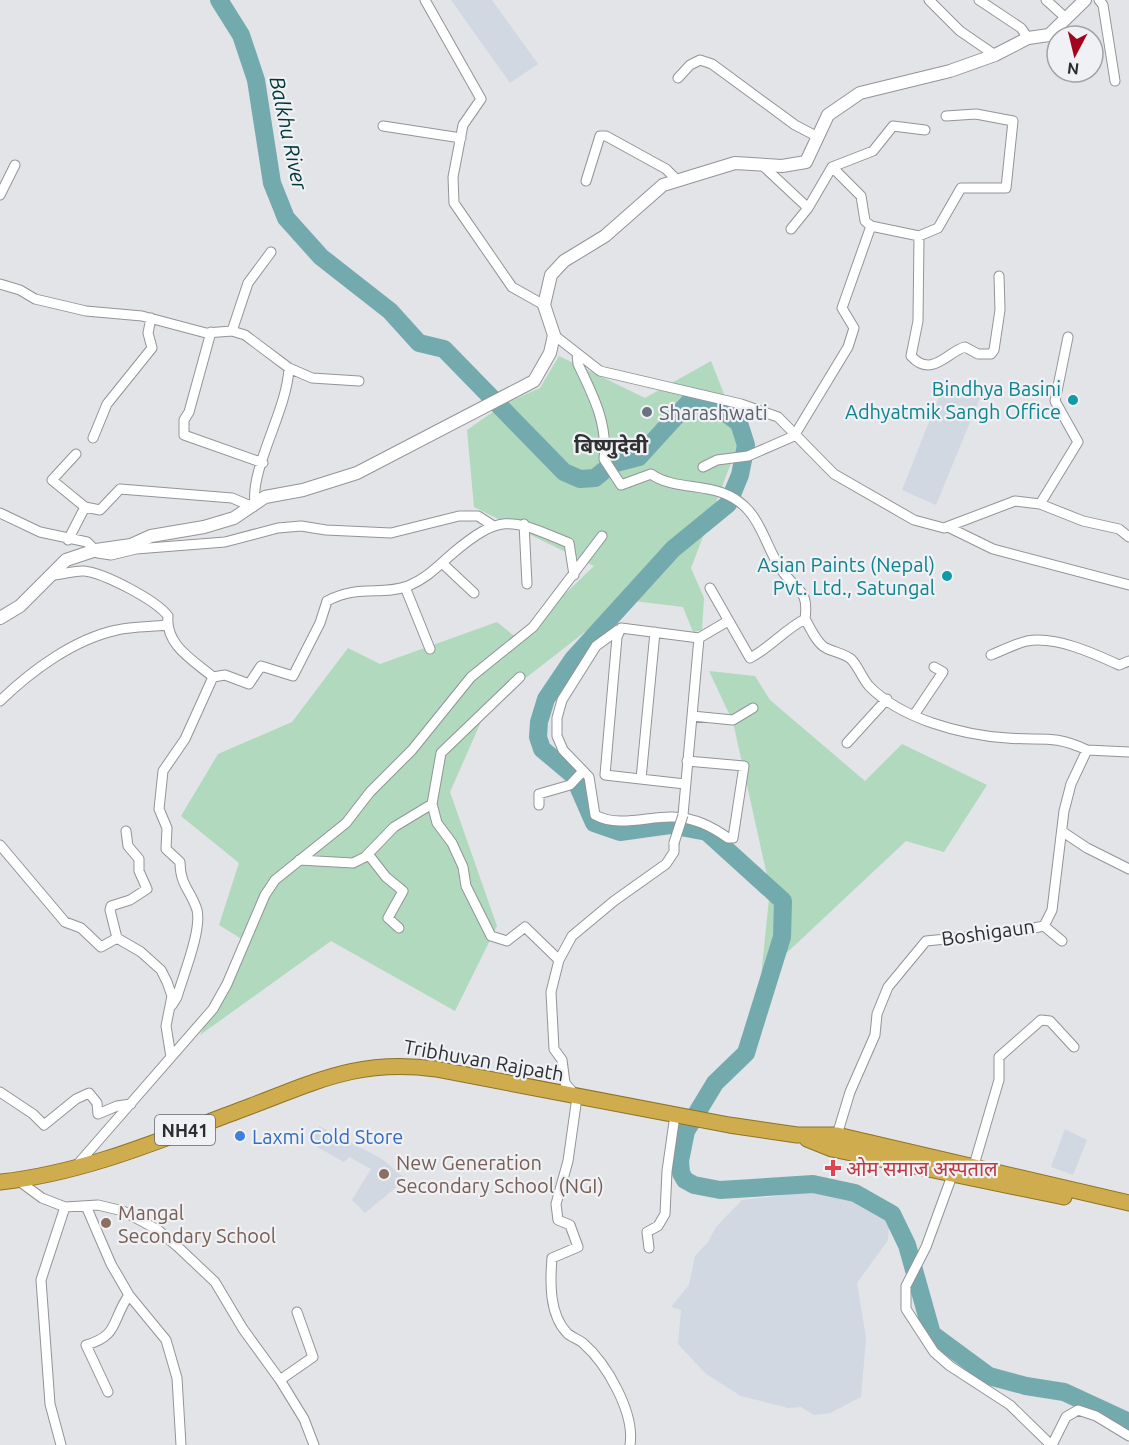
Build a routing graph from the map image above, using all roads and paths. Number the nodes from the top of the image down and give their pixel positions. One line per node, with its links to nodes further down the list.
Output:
1 (425, 0): 16 (street)
2 (929, 0): 9 (street)
3 (979, 0): 8 (street)
4 (1046, 0): 7 (street)
5 (1085, 0): 7 (street)
6 (1099, 0): 11 (street)
7 (1067, 19): 8 (street)
8 (1028, 39): 9 (street)
9 (995, 55): 15 (street)
10 (678, 78): 15 (street)
11 (1115, 81)
12 (946, 116): 26 (street)
13 (383, 126): 16 (street)
14 (925, 130): 19 (street)
15 (816, 136): 17 (street)
16 (461, 138): 30 (street)
17 (761, 164): 20 (street); 23 (street)
18 (15, 165): 22 (street)
19 (831, 167): 23 (street); 24 (street)
20 (677, 180): 21 (street); 30 (street)
21 (586, 181)
22 (0, 195)
23 (808, 208): 25 (street)
24 (871, 226): 26 (street); 39 (street)
25 (791, 229)
26 (919, 236): 28 (street)
27 (271, 252): 32 (street)
28 (999, 276)
29 (0, 284): 31 (street)
30 (544, 305): 34 (street)
31 (151, 318): 33 (street); 40 (street)
32 (232, 331): 33 (street); 37 (street)
33 (211, 332): 42 (street)
34 (554, 335): 36 (street); 45 (street)
35 (1068, 337): 44 (street)
36 (577, 354): 39 (street); 64 (street)
37 (289, 368): 38 (street); 42 (street)
38 (358, 381)
39 (794, 436): 43 (street); 50 (street)
40 (93, 438)
41 (76, 454): 46 (street)
42 (263, 463): 45 (street)
43 (703, 467)
44 (1040, 504): 50 (street); 52 (street)
45 (254, 506): 46 (street); 54 (street)
46 (85, 507): 53 (street)
47 (0, 513): 53 (street)
48 (524, 524): 49 (street); 57 (street); 58 (street)
49 (492, 525): 54 (street); 55 (street)
50 (948, 527): 59 (street)
51 (602, 536): 57 (street)
52 (1129, 537)
53 (68, 540): 54 (street)
54 (96, 550): 56 (street)
55 (442, 563): 60 (street); 62 (street)
56 (51, 575): 63 (street); 66 (street)
57 (574, 575): 94 (street)
58 (527, 584)
59 (1129, 585)
60 (405, 587): 70 (street); 74 (street)
61 (710, 588): 65 (street)
62 (474, 593)
63 (0, 618)
64 (805, 619): 65 (street); 76 (street)
65 (728, 621): 69 (street)
66 (167, 625): 74 (street); 77 (street)
67 (618, 630): 68 (street); 85 (street); 86 (street)
68 (655, 632): 69 (street); 86 (street)
69 (699, 638): 80 (street)
70 (430, 649)
71 (991, 655): 72 (street)
72 (1129, 661)
73 (934, 667): 79 (street)
74 (213, 677): 101 (street)
75 (520, 677): 88 (street)
76 (887, 699): 79 (street); 81 (street)
77 (0, 701)
78 (753, 708): 80 (street)
79 (914, 715): 82 (street)
80 (692, 717): 84 (street)
81 (847, 743)
82 (1087, 750): 83 (street); 91 (street, Boshigaun)
83 (1129, 752)
84 (687, 761): 85 (street); 87 (street)
85 (583, 771): 89 (street)
86 (641, 779): 87 (street)
87 (685, 784): 100 (street, bridge)
88 (432, 804): 93 (street); 100 (street)
89 (539, 805)
90 (126, 831): 98 (street)
91 (1063, 832): 95 (street); 96 (street, Boshigaun)
92 (0, 845): 98 (street)
93 (368, 854): 94 (street); 97 (street)
94 (299, 860): 103 (street)
95 (1129, 869)
96 (1044, 926): 99 (street); 109 (street, Boshigaun)
97 (399, 928)
98 (117, 938): 101 (street)
99 (1062, 941)
100 (559, 960): 105 (street)
101 (172, 1005): 103 (street)
102 (1074, 1047): 110 (street)
103 (171, 1057): 106 (street)
104 (0, 1092): 106 (street)
105 (577, 1097): 107 (highway, Tribhuvan Rajpath / NH41); 111 (highway, Tribhuvan Rajpath / NH41); 128 (street)
106 (131, 1104): 111 (street)
107 (675, 1115): 108 (highway, Tribhuvan Rajpath / NH41); 119 (street)
108 (797, 1135): 109 (highway, Tribhuvan Rajpath / NH41); 112 (highway, Tribhuvan Rajpath / NH41)
109 (837, 1135): 110 (highway, Tribhuvan Rajpath / NH41)
110 (974, 1166): 114 (highway, Tribhuvan Rajpath / NH41)
111 (75, 1168): 113 (highway, Tribhuvan Rajpath / NH41)
112 (953, 1173): 114 (highway, Tribhuvan Rajpath / NH41); 129 (street)
113 (7, 1181): 117 (street)
114 (1069, 1193): 115 (highway, Tribhuvan Rajpath / NH41); 118 (highway, Tribhuvan Rajpath / NH41)
115 (1129, 1203)
116 (86, 1206): 117 (street); 120 (street); 122 (street)
117 (65, 1207): 125 (street)
118 (1129, 1211)
119 (649, 1248)
120 (129, 1295): 123 (street); 126 (street)
121 (297, 1312): 122 (street)
122 (280, 1380): 127 (street)
123 (108, 1392)
124 (1129, 1436): 129 (street)
125 (61, 1445)
126 (181, 1445)
127 (314, 1445)
128 (630, 1445)
129 (1051, 1445)

